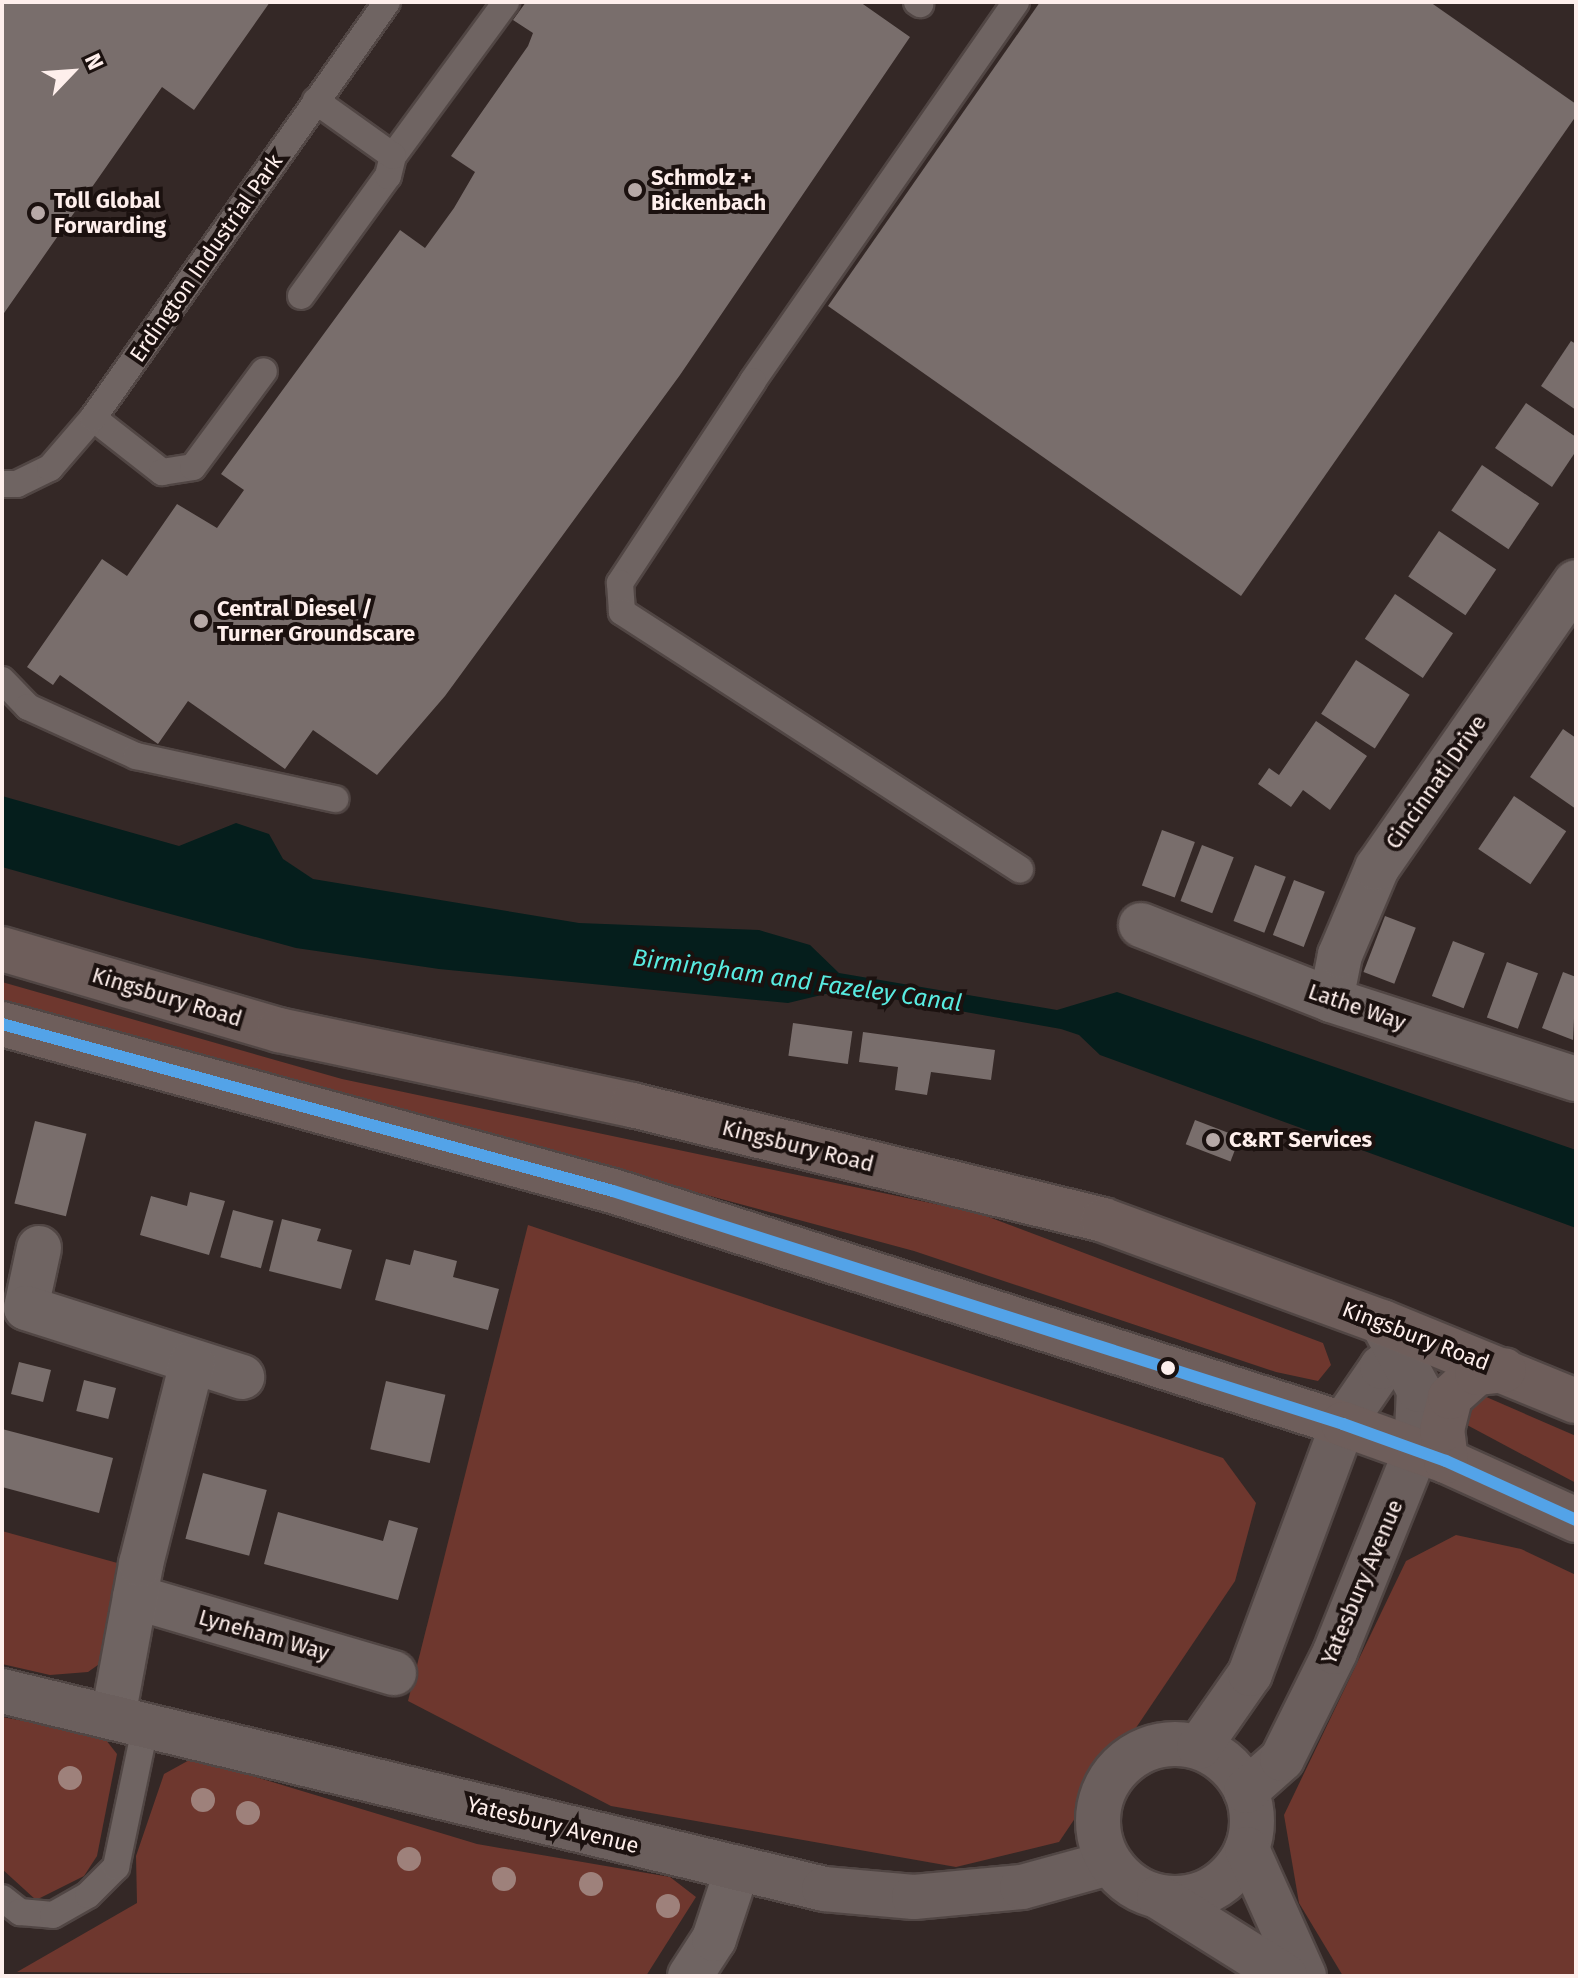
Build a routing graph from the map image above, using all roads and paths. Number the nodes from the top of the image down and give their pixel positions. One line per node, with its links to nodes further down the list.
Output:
1 (387, 2): 4 (lane, Erdington Industrial Park)
2 (506, 2): 5 (lane)
3 (1016, 2): 13 (lane)
4 (316, 101): 5 (lane); 8 (lane, Erdington Industrial Park)
5 (393, 156): 6 (lane)
6 (301, 296)
7 (264, 371): 8 (lane)
8 (93, 418): 9 (lane, Erdington Industrial Park)
9 (2, 484)
10 (1576, 582): 16 (street, Cincinnati Drive)
11 (2, 680): 12 (lane)
12 (335, 799)
13 (1020, 869)
14 (1141, 925): 16 (street, Lathe Way)
15 (2, 949): 20 (highway, Kingsbury Road)
16 (1331, 1000): 18 (street, Lathe Way)
17 (2, 1024): 25 (highway)
18 (1576, 1079)
19 (39, 1248): 21 (street)
20 (1404, 1339): 22 (highway, Kingsbury Road); 25 (street); 26 (street, Yatesbury Avenue)
21 (192, 1362): 23 (street); 28 (street)
22 (1504, 1370): 24 (highway, Kingsbury Road); 26 (highway)
23 (242, 1377)
24 (1576, 1401)
25 (1343, 1424): 26 (highway); 32 (street)
26 (1431, 1455): 27 (highway); 33 (street, Yatesbury Avenue)
27 (1576, 1520)
28 (135, 1597): 29 (street, Lyneham Way); 31 (street)
29 (394, 1673)
30 (2, 1691): 31 (street, Yatesbury Avenue)
31 (130, 1720): 36 (street, Yatesbury Avenue); 38 (lane)
32 (1199, 1747): 33 (street); 35 (street)
33 (1246, 1791): 34 (street)
34 (1247, 1849): 37 (street); 41 (street)
35 (1109, 1863): 36 (street, Yatesbury Avenue); 37 (street)
36 (737, 1870): 39 (street)
37 (1159, 1897): 40 (street)
38 (2, 1898)
39 (690, 1976)
40 (1285, 1976)
41 (1304, 1976)

